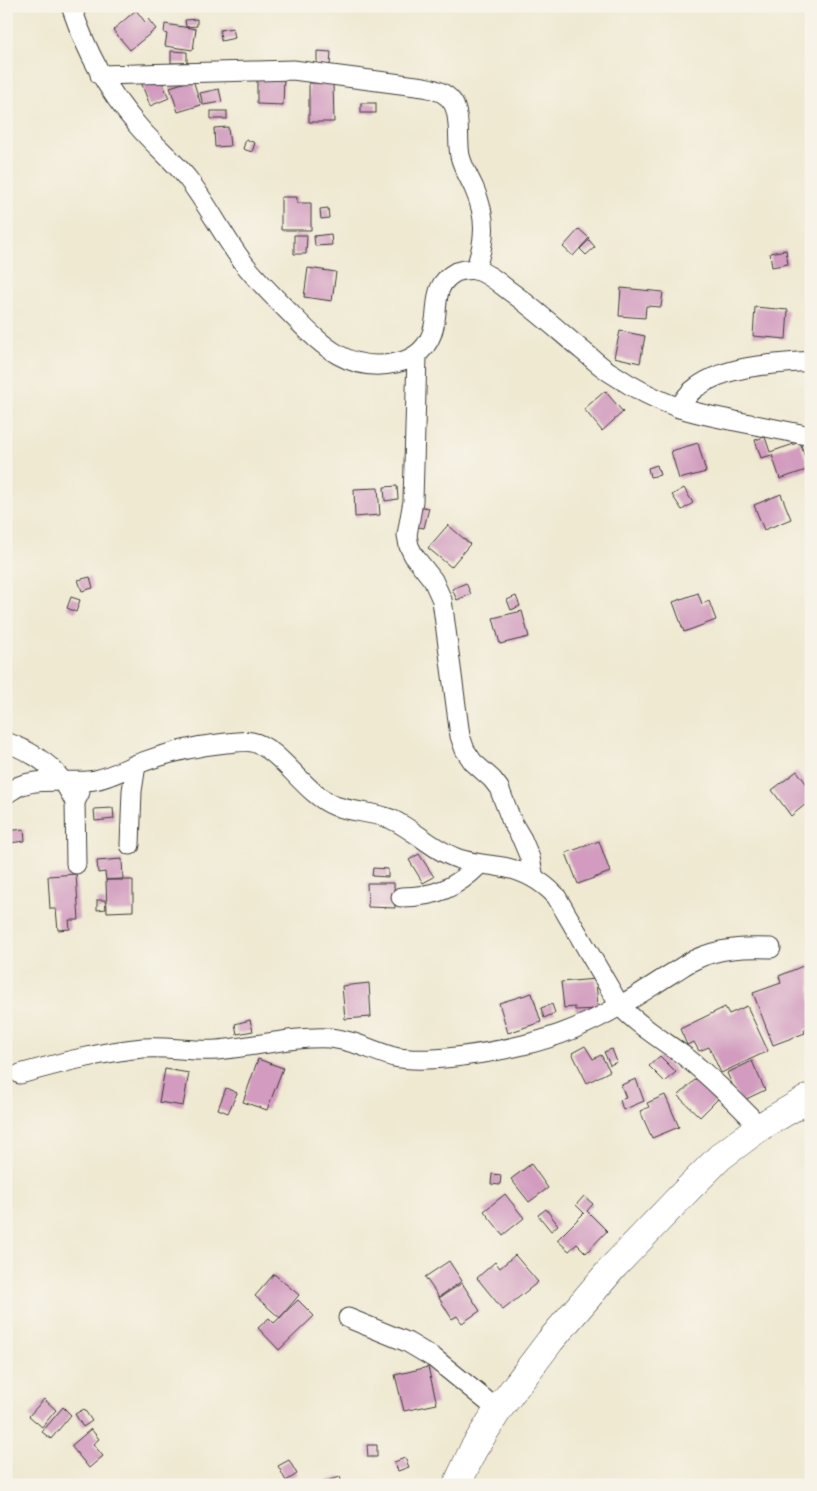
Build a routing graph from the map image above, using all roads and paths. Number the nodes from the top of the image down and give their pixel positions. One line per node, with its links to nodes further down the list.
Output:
1 (71, 6): 2 (street)
2 (100, 75): 3 (street); 4 (street)
3 (475, 270): 4 (street); 6 (street)
4 (418, 355): 17 (street)
5 (811, 361): 6 (street)
6 (679, 408): 7 (street)
7 (811, 436)
8 (6, 742): 11 (street)
9 (136, 765): 10 (street); 14 (street); 16 (street)
10 (94, 780): 11 (street); 13 (street)
11 (63, 781): 12 (street); 13 (street)
12 (6, 794)
13 (75, 802): 15 (street)
14 (130, 845)
15 (76, 864)
16 (480, 864): 17 (street); 18 (street)
17 (534, 878): 20 (street)
18 (401, 897)
19 (771, 948): 20 (street)
20 (620, 1006): 21 (street); 23 (street)
21 (20, 1074)
22 (811, 1097): 23 (main road)
23 (760, 1127): 25 (main road)
24 (348, 1318): 25 (street)
25 (498, 1410): 26 (main road)
26 (456, 1485)

